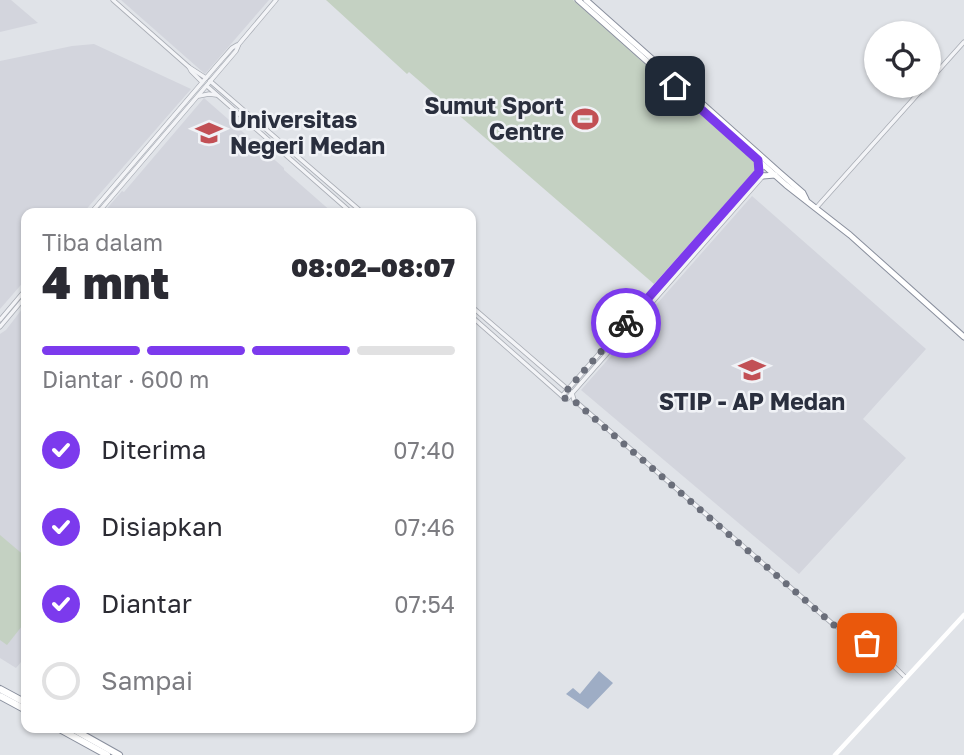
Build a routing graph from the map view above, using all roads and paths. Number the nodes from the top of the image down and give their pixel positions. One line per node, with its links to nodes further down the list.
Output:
1 (113, 0): 6 (street)
2 (276, 0): 8 (street)
3 (578, 0): 16 (highway)
4 (586, 0): 17 (highway)
5 (964, 43): 7 (street)
6 (190, 67): 8 (street); 9 (street)
7 (941, 68)
8 (208, 79): 9 (street); 13 (street)
9 (204, 84): 10 (street); 11 (street); 15 (street)
10 (218, 96): 11 (street); 14 (street)
11 (197, 97): 15 (street)
12 (914, 98): 27 (street)
13 (260, 124): 14 (street); 20 (street)
14 (256, 129): 22 (street)
15 (144, 154): 23 (street); 24 (street)
16 (758, 160): 17 (highway); 18 (highway)
17 (768, 166): 18 (street); 19 (highway); 21 (highway)
18 (761, 174): 19 (highway); 37 (street)
19 (775, 175): 21 (highway)
20 (344, 197): 22 (street); 26 (street)
21 (806, 199): 27 (highway)
22 (340, 202): 25 (street)
23 (95, 208)
24 (102, 208)
25 (346, 208)
26 (357, 208)
27 (816, 208): 36 (highway)
28 (21, 295): 31 (street)
29 (21, 302): 34 (street)
30 (476, 310): 33 (street)
31 (0, 320)
32 (476, 321): 35 (street)
33 (488, 321): 35 (street); 37 (street)
34 (0, 327)
35 (483, 327): 38 (street)
36 (964, 337)
37 (570, 391): 38 (street); 39 (street)
38 (564, 397): 39 (street)
39 (573, 400): 41 (street)
40 (964, 615): 41 (main road)
41 (905, 677): 50 (main road)
42 (0, 689): 44 (highway)
43 (0, 696): 45 (highway)
44 (21, 700)
45 (21, 707)
46 (67, 733): 48 (highway)
47 (80, 733): 49 (highway)
48 (107, 755)
49 (119, 755)
50 (835, 755)

